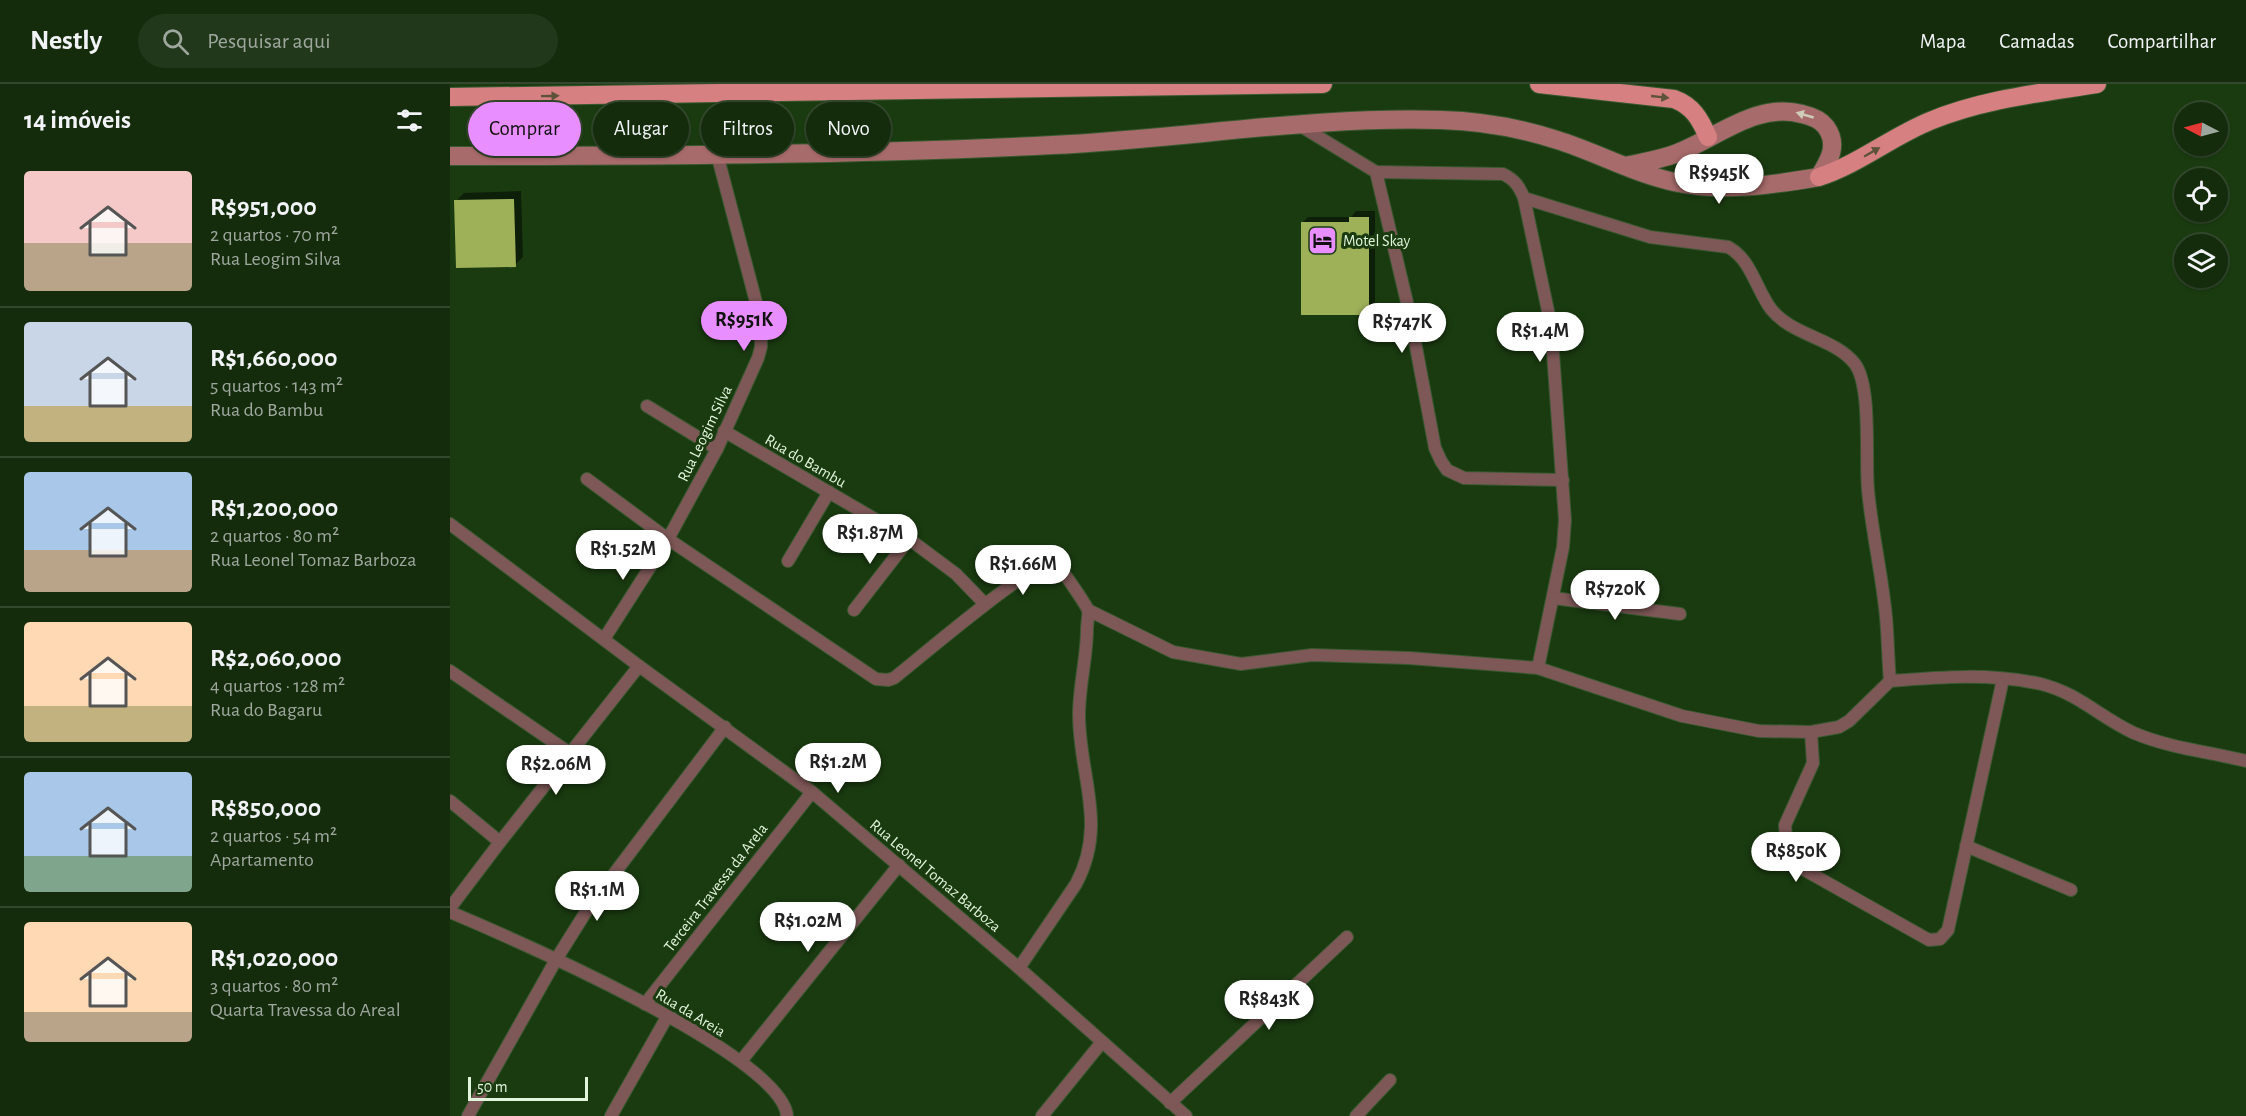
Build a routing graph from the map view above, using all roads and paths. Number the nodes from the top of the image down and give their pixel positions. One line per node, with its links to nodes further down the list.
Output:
1 (1323, 84): 4 (highway, one-way to 1)
2 (1539, 84): 6 (highway, one-way to 6)
3 (2097, 84): 13 (highway, one-way to 3)
4 (450, 97)
5 (1298, 124): 7 (main road); 11 (main road); 12 (street)
6 (1708, 137): 11 (main road); 13 (main road, one-way to 6)
7 (794, 152)
8 (701, 154): 9 (main road)
9 (450, 156)
10 (718, 156): 16 (street, Rua Leogim Silva)
11 (1625, 166): 13 (main road)
12 (1376, 172): 14 (street); 19 (street)
13 (1819, 177)
14 (1524, 198): 19 (street); 35 (street)
15 (647, 406): 17 (street)
16 (724, 431): 17 (street, Rua Leogim Silva); 20 (street, Rua do Bambu)
17 (717, 449): 22 (street, Rua Leogim Silva)
18 (587, 479): 22 (street)
19 (1563, 480): 25 (street)
20 (829, 492): 23 (street, Rua do Bambu); 24 (street)
21 (450, 524): 30 (street, Rua Leonel Tomaz Barboza)
22 (668, 539): 26 (street); 30 (street, Rua Leogim Silva)
23 (909, 539): 26 (street, Rua do Bambu); 27 (street)
24 (788, 561)
25 (1553, 598): 29 (street); 32 (street)
26 (985, 604): 28 (street)
27 (854, 610)
28 (1088, 610): 32 (street); 49 (street)
29 (1680, 614)
30 (604, 639): 31 (street, Rua Leonel Tomaz Barboza)
31 (639, 666): 36 (street, Rua Leonel Tomaz Barboza); 38 (street)
32 (1538, 669): 37 (street)
33 (450, 671): 38 (street)
34 (2004, 679): 35 (street); 39 (street); 43 (street)
35 (1890, 681): 37 (street)
36 (725, 727): 40 (street, Rua Leonel Tomaz Barboza); 48 (street)
37 (1811, 732): 43 (street)
38 (571, 754): 42 (street)
39 (2246, 761)
40 (812, 792): 44 (street, Rua Leonel Tomaz Barboza); 50 (street, Terceira Travessa da Arela)
41 (450, 801): 42 (street)
42 (500, 842): 46 (street)
43 (1966, 846): 45 (street)
44 (899, 865): 49 (street, Rua Leonel Tomaz Barboza); 53 (street)
45 (2071, 890)
46 (450, 910): 48 (street, Rua da Areia)
47 (1347, 937): 55 (street)
48 (557, 958): 50 (street, Rua da Areia); 56 (street)
49 (1019, 968): 52 (street, Rua Leonel Tomaz Barboza)
50 (645, 1004): 51 (street, Rua da Areia)
51 (667, 1017): 53 (street, Rua da Areia); 57 (street)
52 (1102, 1042): 55 (street, Rua Leonel Tomaz Barboza); 59 (street)
53 (741, 1061): 58 (street, Rua da Areia)
54 (1390, 1080): 61 (street)
55 (1170, 1103): 60 (street, Rua Leonel Tomaz Barboza)
56 (468, 1116)
57 (610, 1116)
58 (787, 1116)
59 (1042, 1116)
60 (1186, 1116)
61 (1356, 1116)

